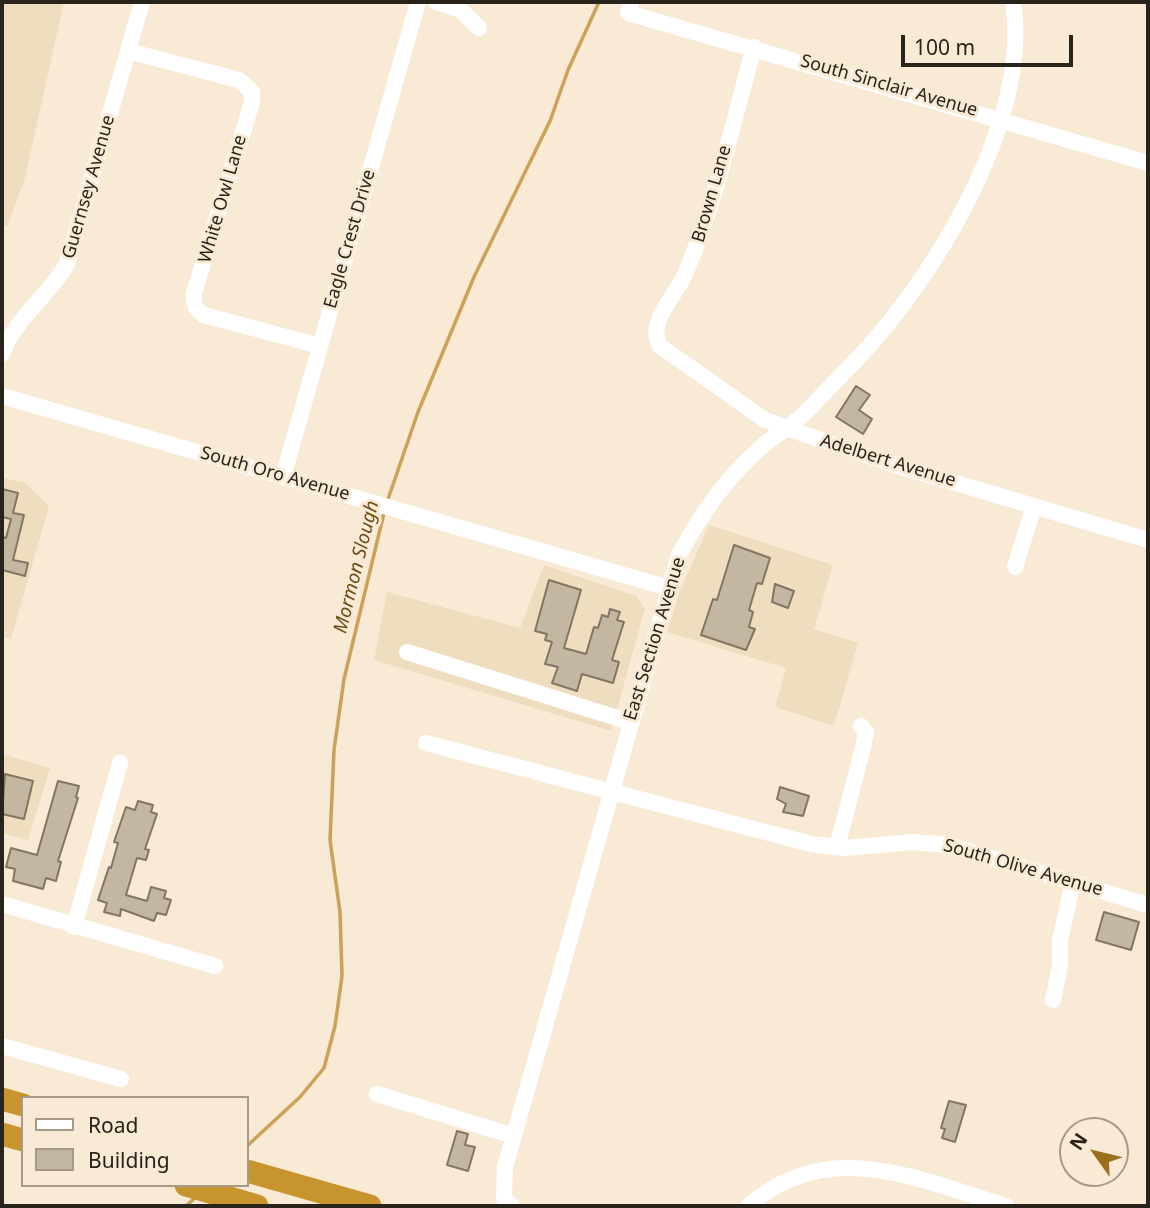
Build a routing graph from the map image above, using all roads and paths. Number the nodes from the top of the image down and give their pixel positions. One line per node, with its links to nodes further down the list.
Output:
1 (142, 2): 8 (street, Guernsey Avenue)
2 (418, 2): 12 (street, Eagle Crest Drive)
3 (436, 2): 6 (street)
4 (1013, 2): 9 (street, East Section Avenue)
5 (630, 7): 7 (street, South Sinclair Avenue)
6 (479, 28)
7 (754, 47): 9 (street, South Sinclair Avenue); 11 (street, Brown Lane)
8 (128, 51): 12 (street, White Owl Lane); 13 (street, Guernsey Avenue)
9 (1000, 119): 10 (street, South Sinclair Avenue); 15 (street, East Section Avenue)
10 (1148, 163)
11 (655, 333): 15 (street, Adelbert Avenue)
12 (320, 346): 16 (street, Eagle Crest Drive)
13 (2, 354)
14 (2, 396): 16 (street, South Oro Avenue)
15 (786, 428): 17 (street, Adelbert Avenue); 20 (street, East Section Avenue)
16 (283, 477): 20 (street, South Oro Avenue)
17 (1034, 506): 18 (street, Adelbert Avenue); 19 (street)
18 (1148, 540)
19 (1015, 567)
20 (668, 588): 22 (street, East Section Avenue)
21 (407, 652): 22 (street)
22 (630, 722): 26 (street, East Section Avenue)
23 (861, 726): 27 (street)
24 (426, 743): 26 (street, South Olive Avenue)
25 (120, 763): 31 (street)
26 (610, 794): 27 (street, South Olive Avenue); 40 (street, East Section Avenue)
27 (837, 847): 28 (street, South Olive Avenue)
28 (1073, 882): 30 (street, South Olive Avenue); 33 (street)
29 (2, 904): 31 (street)
30 (1148, 905)
31 (74, 926): 32 (street)
32 (215, 966)
33 (1053, 1000)
34 (2, 1046): 35 (street)
35 (121, 1079)
36 (377, 1094): 40 (street)
37 (2, 1099): 38 (highway)
38 (21, 1104)
39 (2, 1134): 41 (highway)
40 (514, 1136): 46 (street, East Section Avenue)
41 (21, 1139)
42 (248, 1171): 48 (highway)
43 (172, 1187): 45 (highway)
44 (190, 1187): 45 (highway)
45 (214, 1201): 47 (highway)
46 (509, 1204)
47 (257, 1206)
48 (370, 1206)
49 (748, 1206): 50 (street)
50 (1006, 1206)

